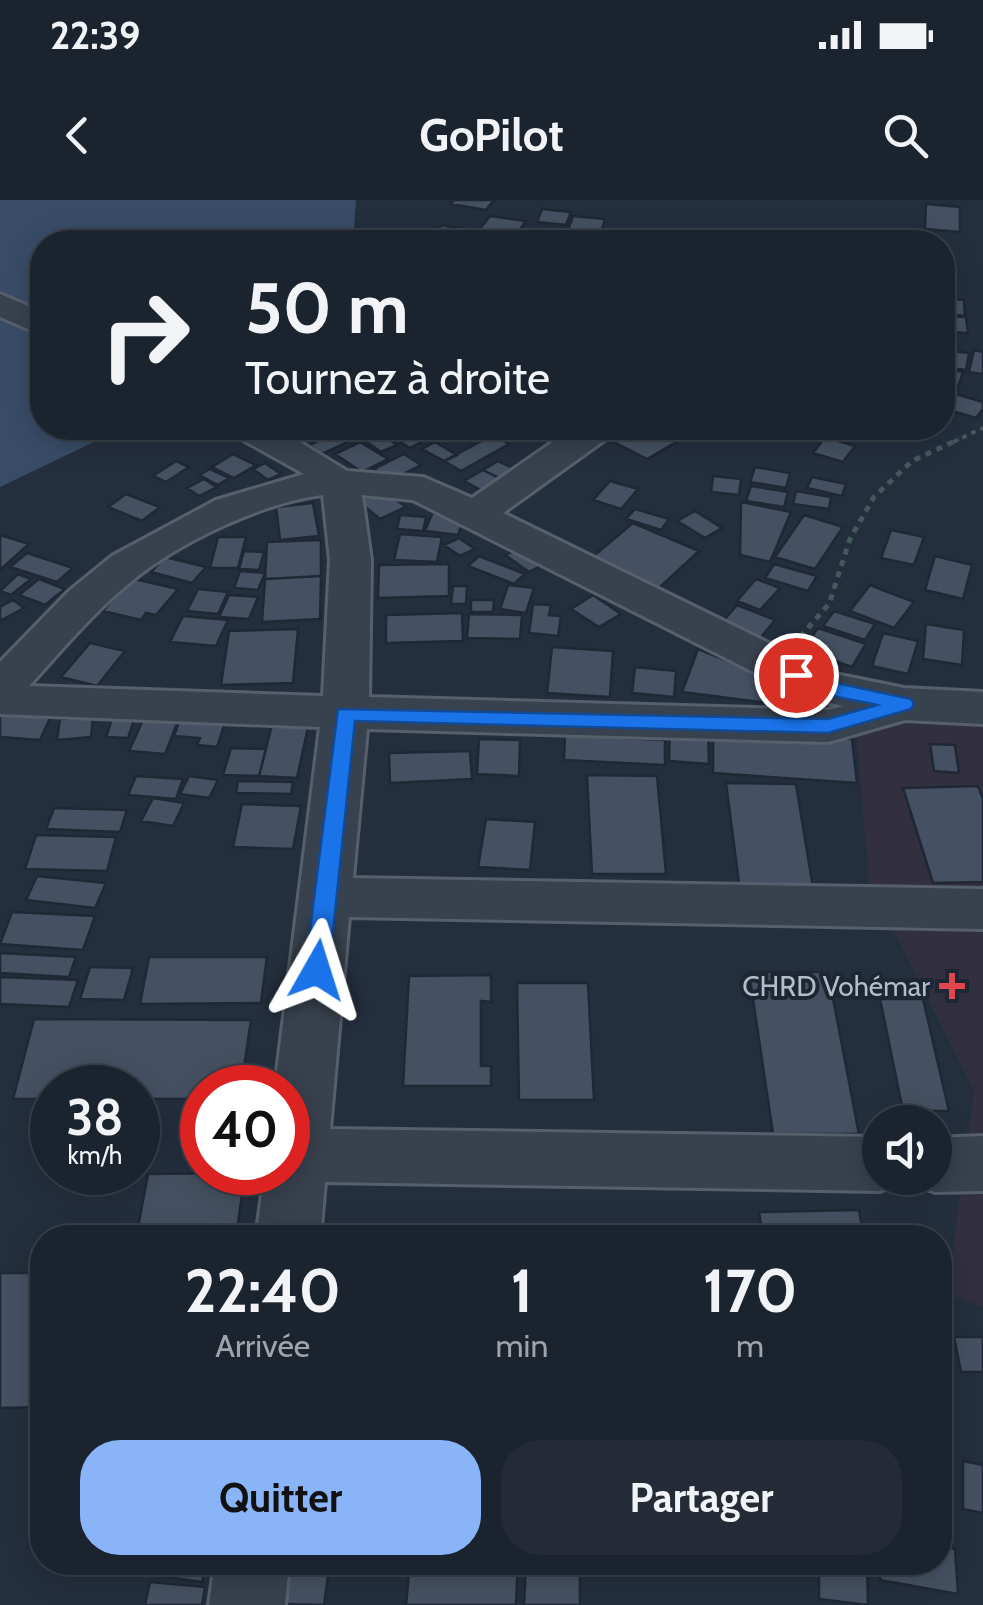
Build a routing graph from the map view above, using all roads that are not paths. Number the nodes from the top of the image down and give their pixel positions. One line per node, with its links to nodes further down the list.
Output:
1 (0, 304): 2 (street)
2 (30, 319)
3 (271, 440): 5 (street)
4 (580, 440): 6 (street)
5 (336, 480): 6 (street); 7 (street); 11 (street)
6 (474, 515): 9 (street)
7 (0, 689)
8 (0, 699): 11 (street)
9 (904, 704): 10 (street); 11 (street)
10 (983, 708)
11 (346, 714): 12 (street)
12 (325, 897): 13 (street); 14 (street)
13 (983, 909)
14 (306, 1065)
15 (310, 1154): 17 (street)
16 (983, 1162): 18 (street)
17 (862, 1164)
18 (952, 1165)
19 (292, 1195): 20 (street)
20 (289, 1225)
21 (250, 1575): 22 (street)
22 (247, 1605)

